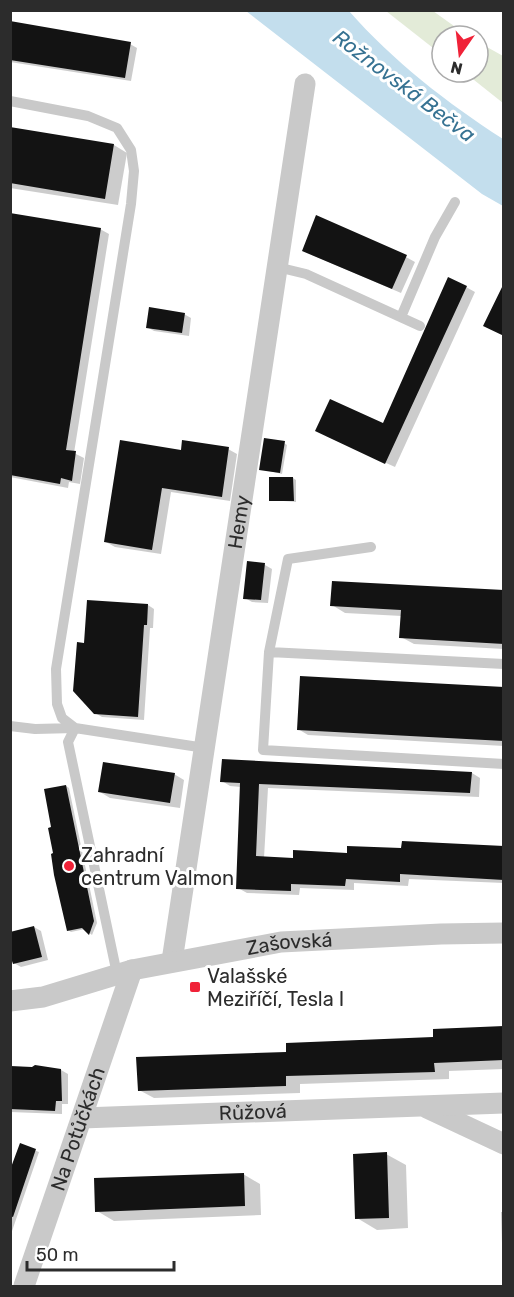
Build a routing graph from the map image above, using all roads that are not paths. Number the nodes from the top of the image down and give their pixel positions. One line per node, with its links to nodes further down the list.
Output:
1 (304, 84): 4 (street, Hemy)
2 (10, 101): 11 (lane)
3 (455, 202): 5 (lane)
4 (277, 267): 5 (lane); 12 (street, Hemy)
5 (401, 317): 6 (lane)
6 (420, 326)
7 (370, 547): 8 (lane)
8 (269, 651): 9 (lane); 13 (lane)
9 (504, 664)
10 (10, 726): 11 (lane)
11 (75, 728): 12 (lane); 16 (lane)
12 (205, 748): 15 (street, Hemy)
13 (504, 764)
14 (504, 933): 15 (street, Zašovská)
15 (172, 961): 16 (street, Zašovská)
16 (124, 972): 17 (street, Zašovská); 20 (street, Na Potůčkách)
17 (10, 1001)
18 (504, 1103): 19 (street, Růžová)
19 (423, 1106): 20 (street, Růžová); 21 (street, Růžová)
20 (82, 1118): 22 (street, Na Potůčkách)
21 (504, 1144)
22 (24, 1287)

